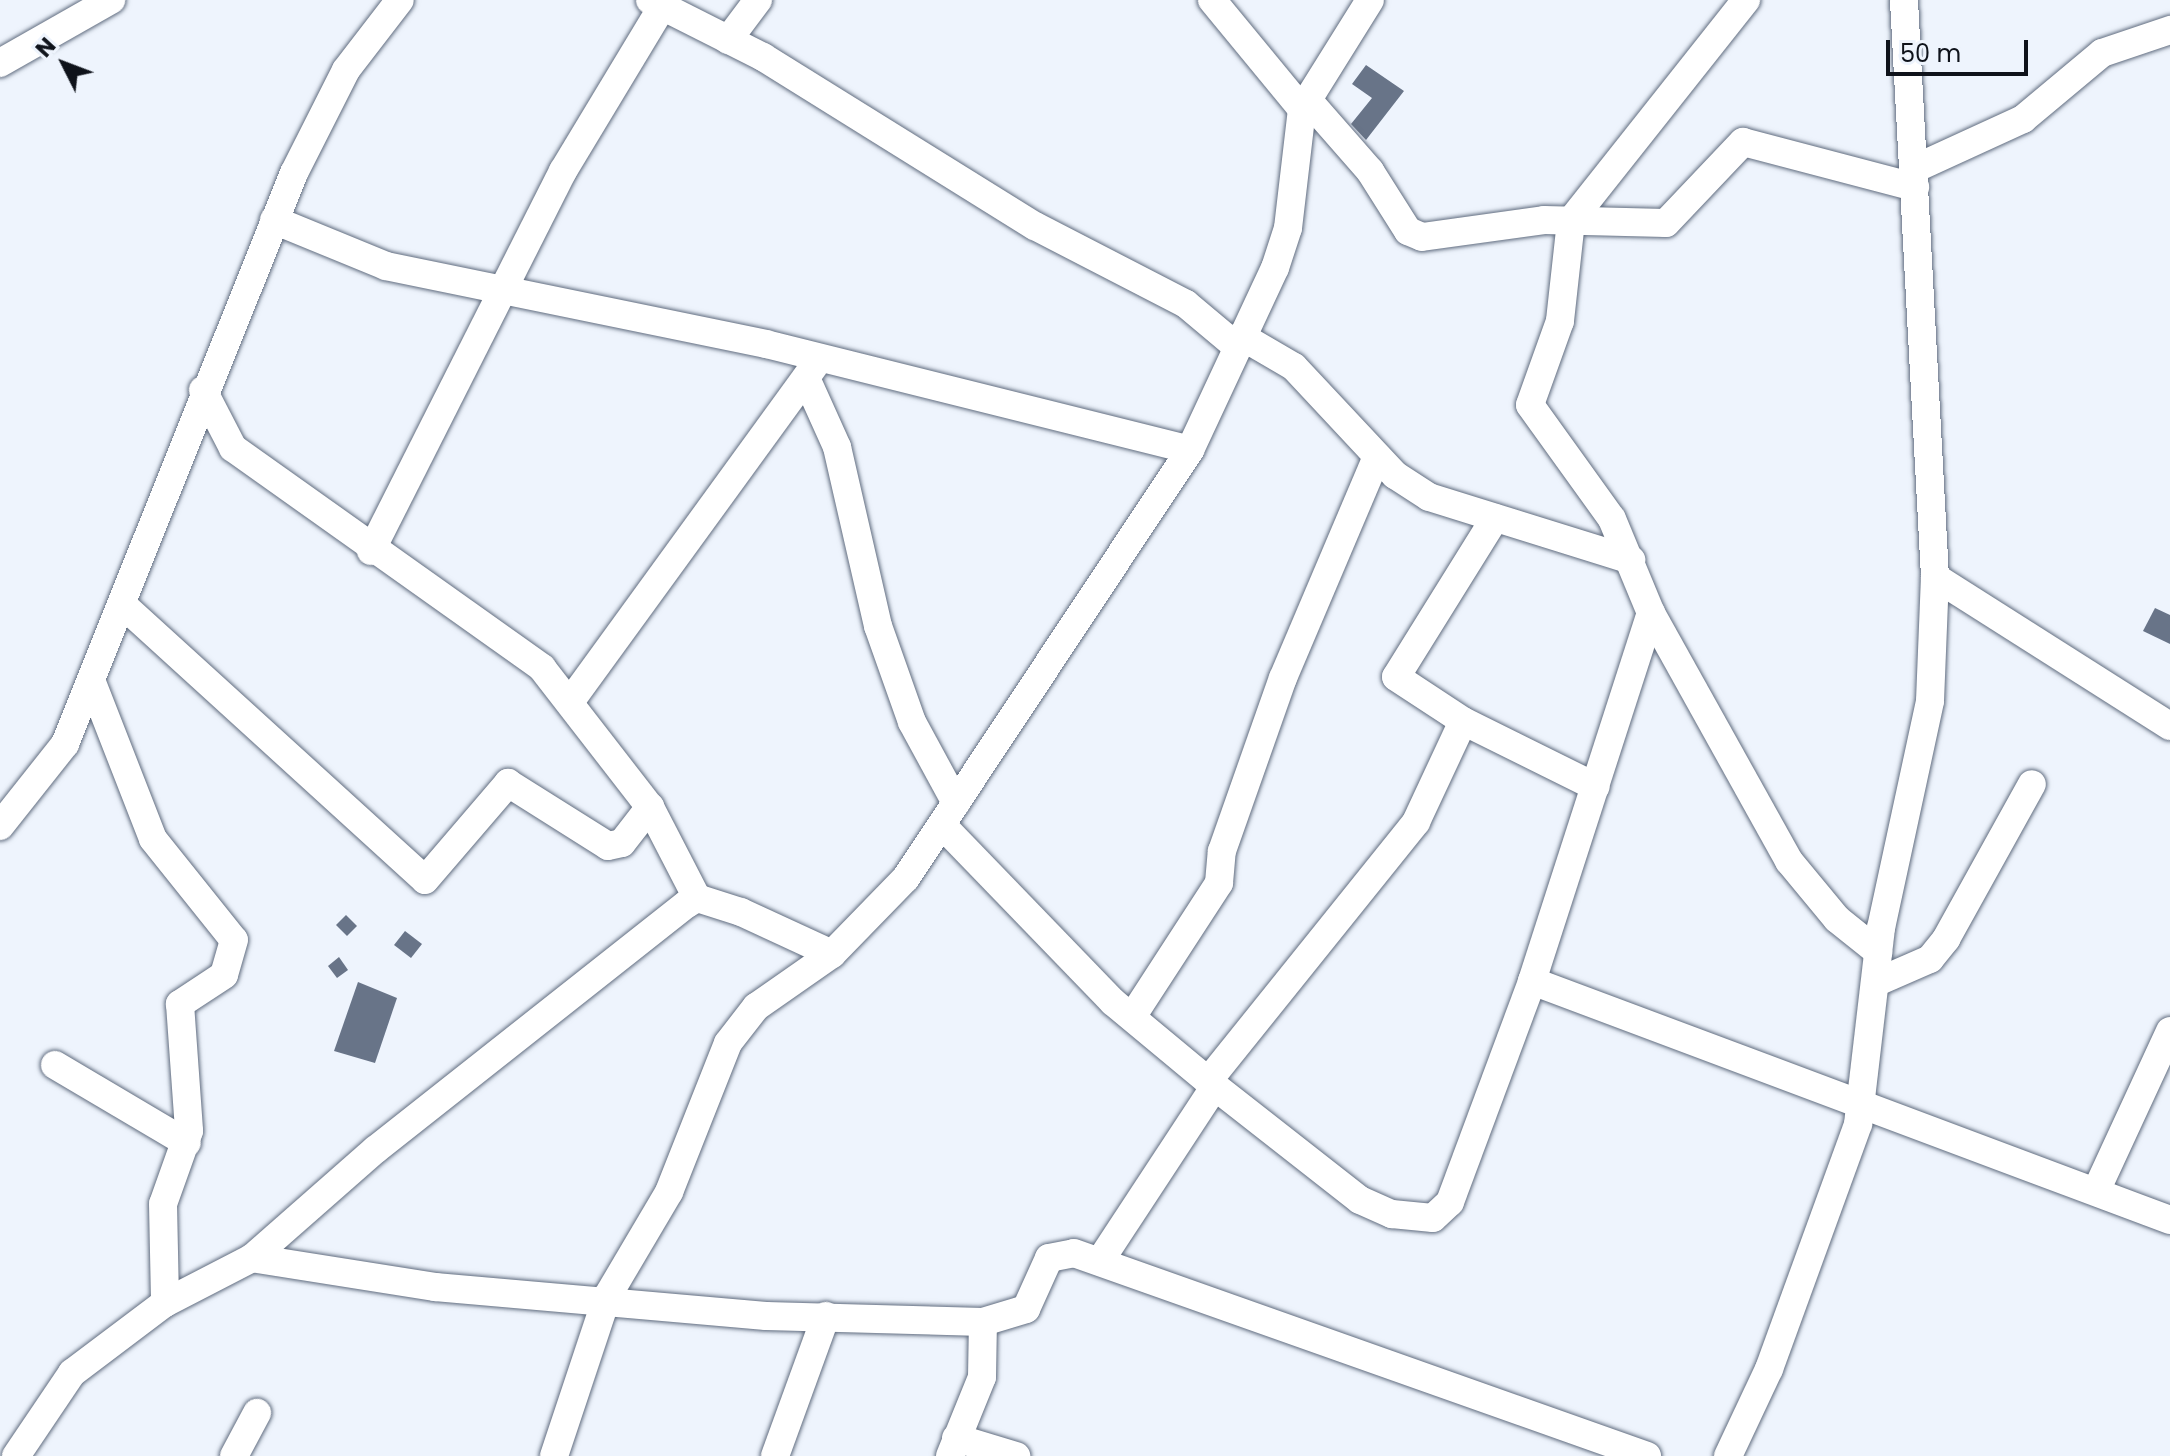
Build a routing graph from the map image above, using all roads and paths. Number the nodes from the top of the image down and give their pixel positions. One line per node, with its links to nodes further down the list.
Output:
1 (111, 0): 11 (street)
2 (400, 0): 14 (street)
3 (758, 0): 10 (street)
4 (1212, 0): 12 (street)
5 (1370, 0): 12 (street)
6 (1746, 0): 15 (street)
7 (1904, 0): 13 (street)
8 (656, 3): 10 (street); 16 (street)
9 (2170, 30): 13 (street)
10 (728, 40): 17 (street)
11 (0, 63)
12 (1305, 104): 15 (street); 17 (street)
13 (1914, 167): 15 (street); 27 (street)
14 (274, 220): 16 (street); 19 (street)
15 (1571, 221): 26 (street)
16 (503, 289): 18 (street); 25 (street)
17 (1238, 341): 22 (street); 23 (street)
18 (813, 367): 22 (street); 31 (street); 39 (street)
19 (203, 390): 20 (street); 21 (street)
20 (181, 445): 21 (street); 28 (street)
21 (233, 448): 25 (street)
22 (1190, 450): 39 (street)
23 (1377, 457): 24 (street); 48 (street)
24 (1495, 518): 26 (street); 32 (street)
25 (371, 551): 31 (street)
26 (1631, 560): 29 (street)
27 (1935, 577): 33 (street); 43 (street)
28 (123, 605): 30 (street); 38 (street)
29 (1651, 613): 37 (street); 43 (street)
30 (93, 685): 34 (street); 35 (street)
31 (570, 702): 38 (street)
32 (1463, 721): 37 (street); 51 (street)
33 (2170, 726)
34 (116, 733): 35 (street); 53 (street)
35 (65, 744): 40 (street)
36 (2032, 784): 47 (street)
37 (1596, 787): 45 (street)
38 (650, 807): 41 (street)
39 (950, 815): 44 (street); 48 (street)
40 (0, 826)
41 (697, 898): 42 (street); 56 (street)
42 (791, 937): 44 (street); 46 (street)
43 (1878, 952): 47 (street)
44 (832, 954): 46 (street)
45 (1532, 981): 51 (street); 52 (street)
46 (790, 983): 58 (street)
47 (1875, 983): 52 (street)
48 (1132, 1017): 51 (street)
49 (2170, 1031): 54 (street)
50 (55, 1065): 53 (street)
51 (1212, 1084): 57 (street)
52 (1862, 1102): 54 (street); 70 (street)
53 (187, 1143): 59 (street)
54 (2097, 1189): 55 (street)
55 (2170, 1220)
56 (252, 1258): 58 (street); 59 (street)
57 (1100, 1261): 61 (street); 69 (street)
58 (607, 1297): 60 (street); 66 (street)
59 (165, 1303): 64 (street)
60 (826, 1316): 61 (street); 67 (street)
61 (983, 1322): 63 (street)
62 (257, 1413): 65 (street)
63 (953, 1447): 68 (street)
64 (16, 1456)
65 (234, 1456)
66 (554, 1456)
67 (775, 1456)
68 (1016, 1456)
69 (1647, 1456)
70 (1728, 1456)

